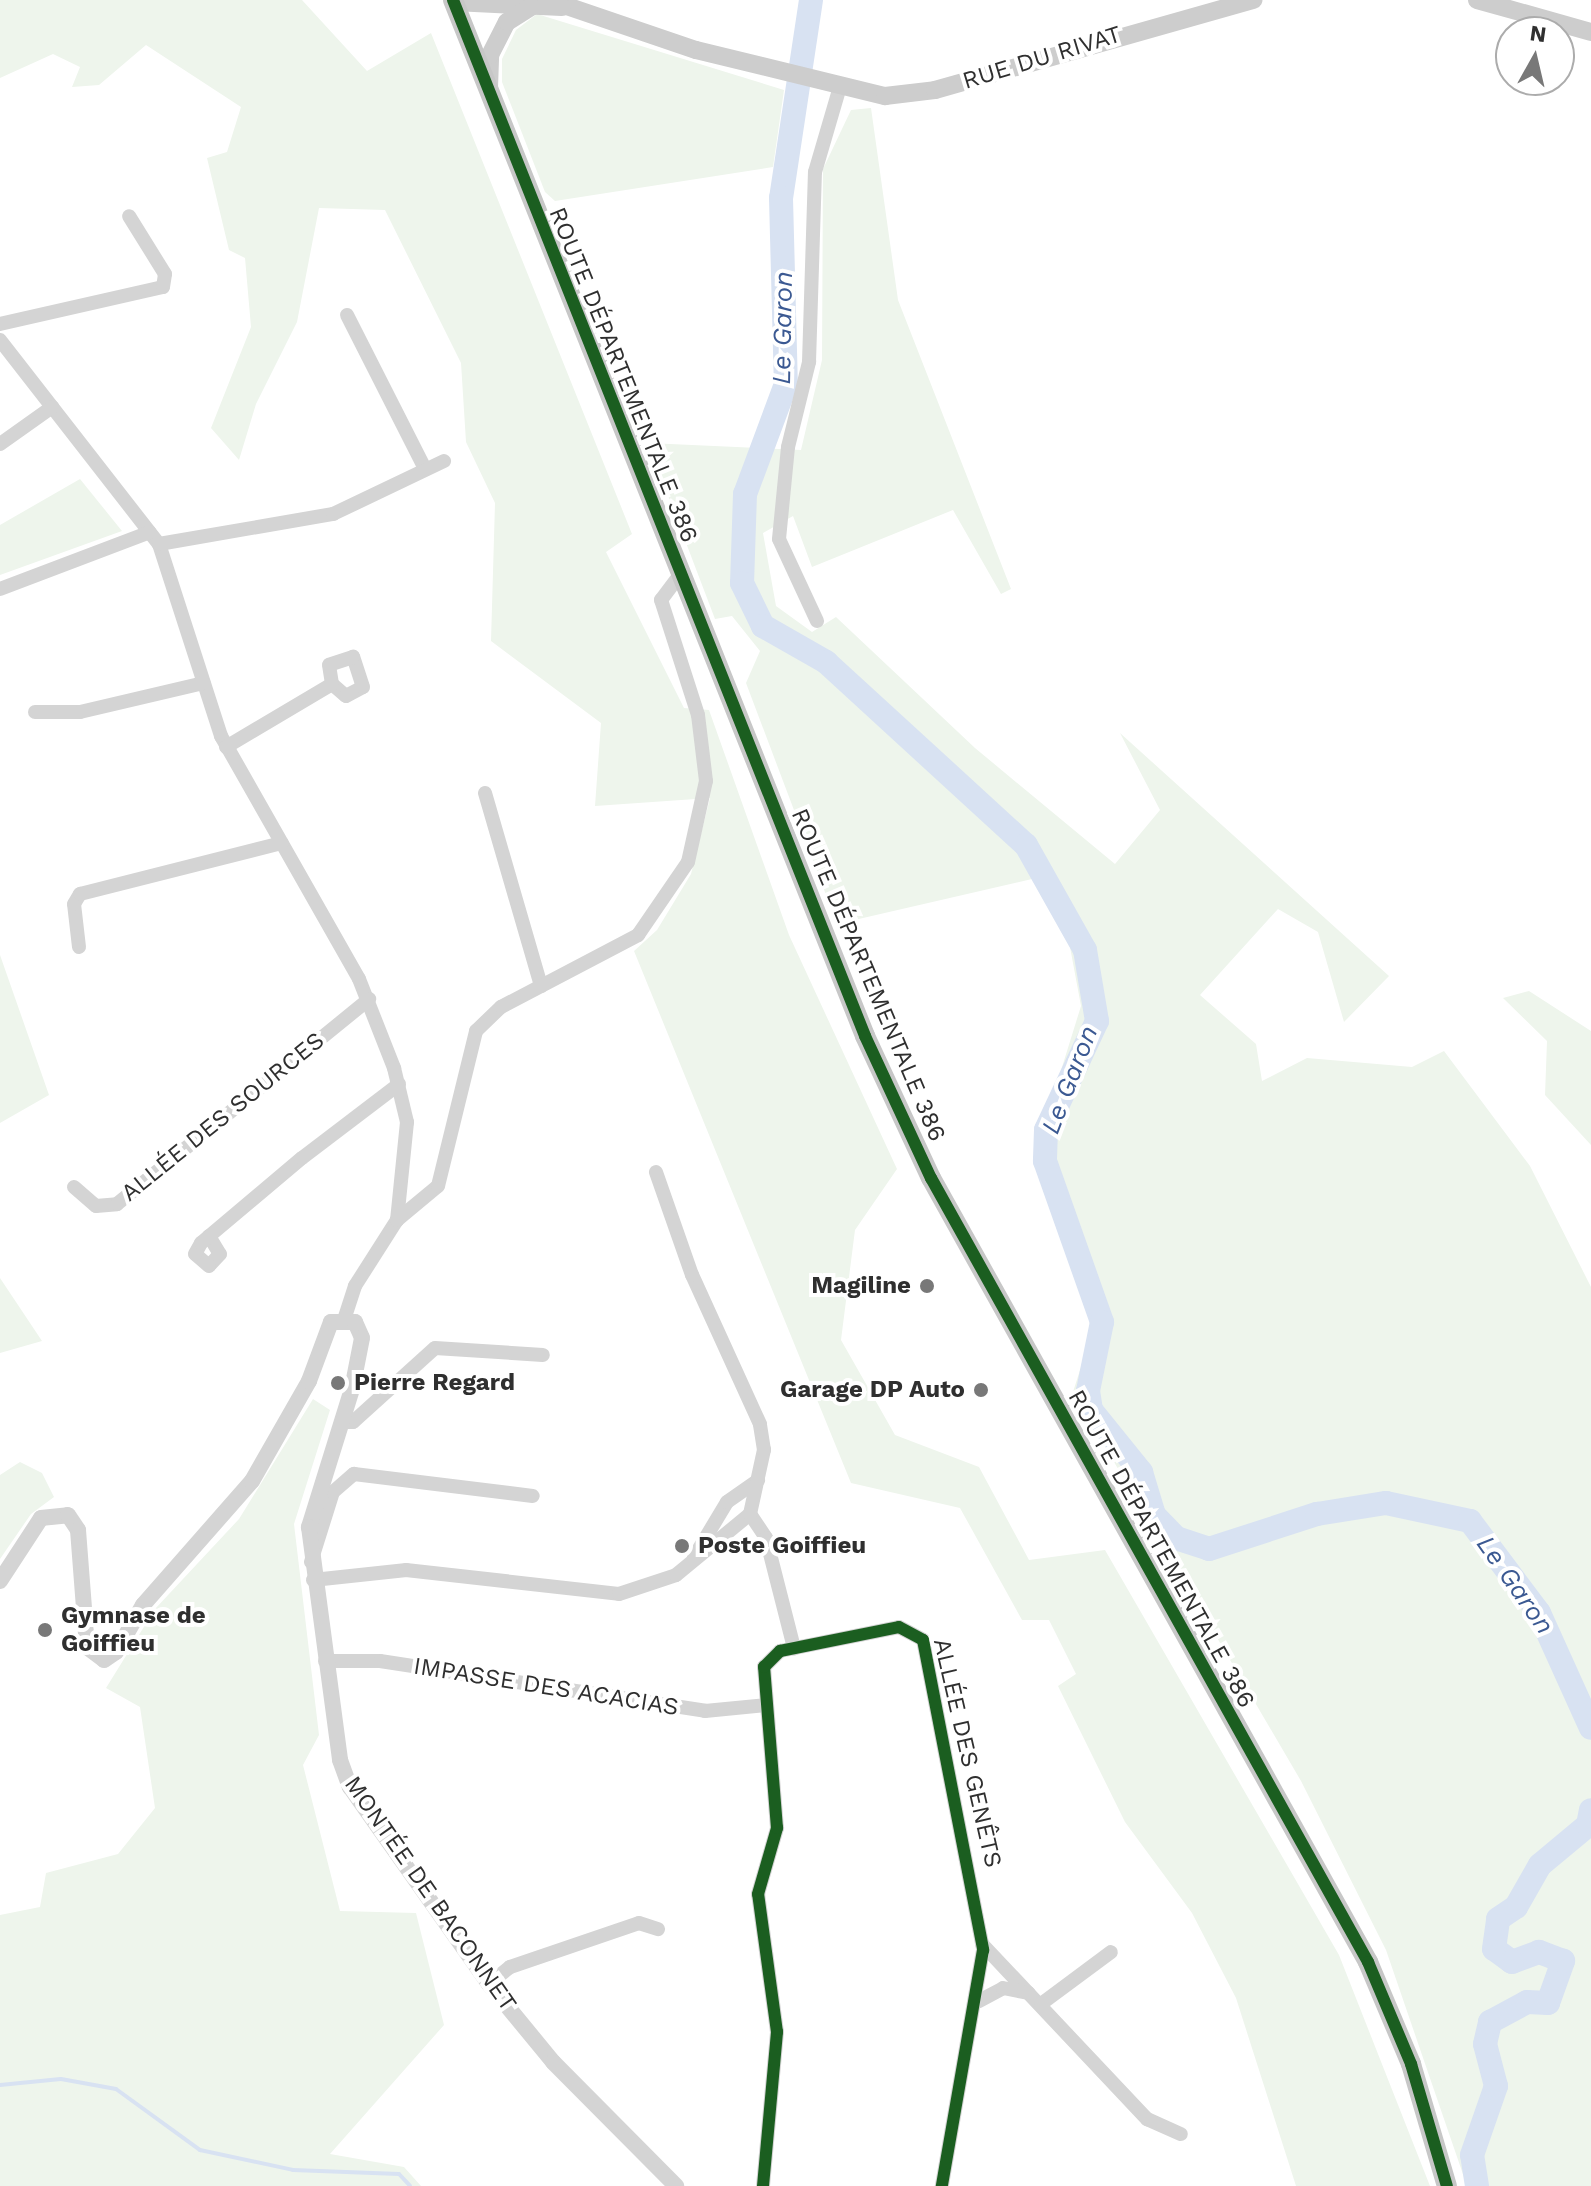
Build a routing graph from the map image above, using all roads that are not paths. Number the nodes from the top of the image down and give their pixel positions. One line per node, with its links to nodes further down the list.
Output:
1 (1254, 0): 6 (main road, RUE DU RIVAT)
2 (1477, 0): 5 (main road)
3 (453, 1): 4 (main road, RUE DU RIVAT); 7 (main road, ROUTE DÉPARTEMENTALE 386)
4 (550, 4): 6 (main road, RUE DU RIVAT); 7 (main road)
5 (1591, 32)
6 (833, 88): 19 (street)
7 (489, 95): 17 (main road, ROUTE DÉPARTEMENTALE 386)
8 (129, 216): 10 (street)
9 (347, 315): 15 (street)
10 (0, 324)
11 (0, 340): 12 (street)
12 (52, 407): 13 (street); 16 (street)
13 (0, 444)
14 (444, 461): 15 (street)
15 (425, 469): 16 (street)
16 (155, 538): 18 (street); 20 (street)
17 (679, 576): 27 (street); 57 (main road, ROUTE DÉPARTEMENTALE 386)
18 (0, 589)
19 (817, 621)
20 (204, 683): 22 (street); 23 (street)
21 (332, 684): 23 (street)
22 (35, 712)
23 (226, 747): 25 (street)
24 (485, 793): 27 (street)
25 (282, 843): 26 (street); 28 (street)
26 (79, 947)
27 (541, 986): 32 (street)
28 (369, 999): 29 (street); 31 (street, ALLÉE DES SOURCES)
29 (399, 1084): 32 (street); 33 (street)
30 (656, 1172): 37 (street)
31 (74, 1187)
32 (397, 1220): 34 (street)
33 (209, 1236)
34 (345, 1317): 36 (street, MONTÉE DE BACONNET); 43 (street)
35 (543, 1355): 36 (street)
36 (342, 1422): 41 (street, MONTÉE DE BACONNET)
37 (758, 1480): 39 (street); 40 (street)
38 (533, 1496): 41 (street)
39 (750, 1514): 40 (street); 44 (street)
40 (694, 1557): 42 (street)
41 (311, 1562): 42 (street, MONTÉE DE BACONNET)
42 (313, 1580): 45 (street, MONTÉE DE BACONNET)
43 (0, 1581)
44 (794, 1648): 46 (street, ALLÉE DES GENÊTS); 48 (street, ALLÉE DES GENÊTS)
45 (325, 1661): 46 (street, IMPASSE DES ACACIAS); 50 (street, MONTÉE DE BACONNET)
46 (767, 1705): 55 (street, ALLÉE DES GENÊTS)
47 (658, 1929): 50 (street)
48 (982, 1944): 51 (street); 52 (street, ALLÉE DES GENÊTS)
49 (1111, 1952): 51 (street)
50 (489, 1984): 54 (street, MONTÉE DE BACONNET)
51 (1035, 1999): 52 (street); 53 (street)
52 (979, 2001): 56 (street, ALLÉE DES GENÊTS)
53 (1181, 2134)
54 (676, 2186)
55 (763, 2186)
56 (942, 2186)
57 (1447, 2186)

